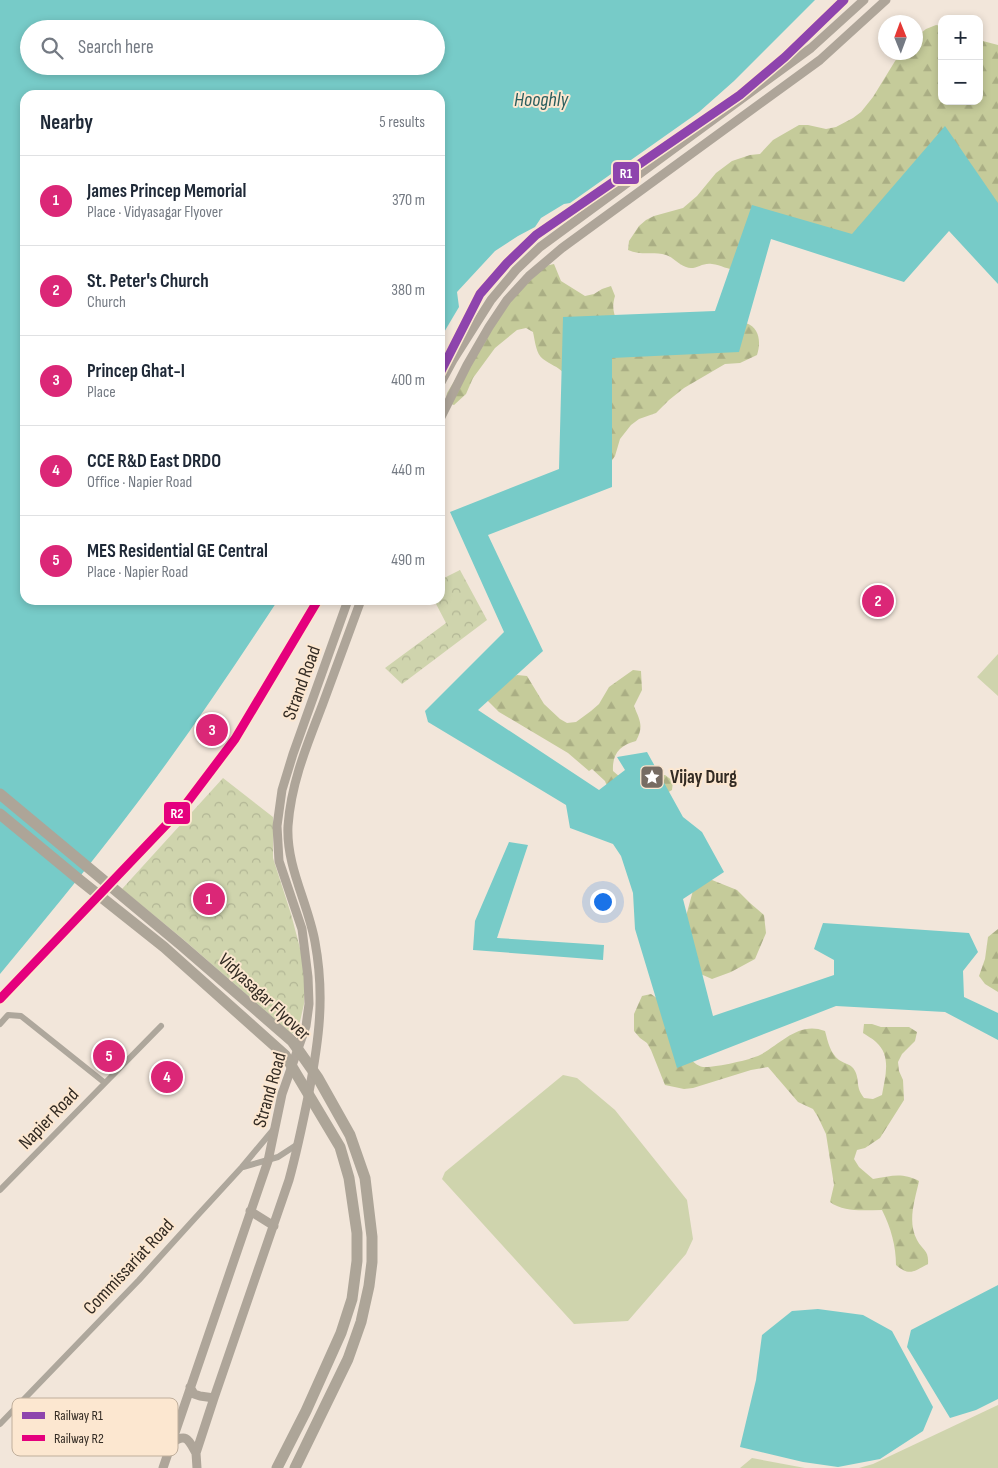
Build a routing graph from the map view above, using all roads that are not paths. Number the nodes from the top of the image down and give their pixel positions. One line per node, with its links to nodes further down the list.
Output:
1 (864, 0): 3 (main road)
2 (886, 0): 4 (main road)
3 (811, 48): 4 (main road); 5 (main road)
4 (820, 60): 6 (main road)
5 (453, 360): 6 (main road); 7 (main road)
6 (467, 365): 8 (main road)
7 (445, 375)
8 (445, 409)
9 (346, 605): 16 (main road, Strand Road)
10 (359, 605): 17 (main road, Strand Road)
11 (0, 794): 35 (highway, Vidyasagar Flyover)
12 (0, 814): 34 (highway, Vidyasagar Flyover)
13 (0, 1024): 15 (street)
14 (161, 1026): 15 (street, Napier Road)
15 (105, 1083): 20 (street, Napier Road)
16 (275, 1128): 18 (main road, Strand Road); 19 (street, Commissariat Road)
17 (299, 1144): 18 (street); 22 (main road, Strand Road)
18 (268, 1161): 19 (street); 21 (main road, Strand Road)
19 (242, 1167): 24 (street, Commissariat Road)
20 (0, 1190)
21 (250, 1211): 22 (main road); 23 (main road, Strand Road)
22 (274, 1226): 25 (main road, Strand Road)
23 (190, 1386): 25 (main road); 28 (main road, Strand Road)
24 (25, 1398)
25 (214, 1398): 30 (main road, Strand Road)
26 (12, 1412): 27 (street, Commissariat Road)
27 (0, 1424)
28 (178, 1425)
29 (178, 1438): 30 (main road)
30 (196, 1453): 33 (main road, Strand Road)
31 (168, 1456): 32 (main road, Strand Road)
32 (163, 1468)
33 (197, 1468)
34 (277, 1468)
35 (295, 1468)

